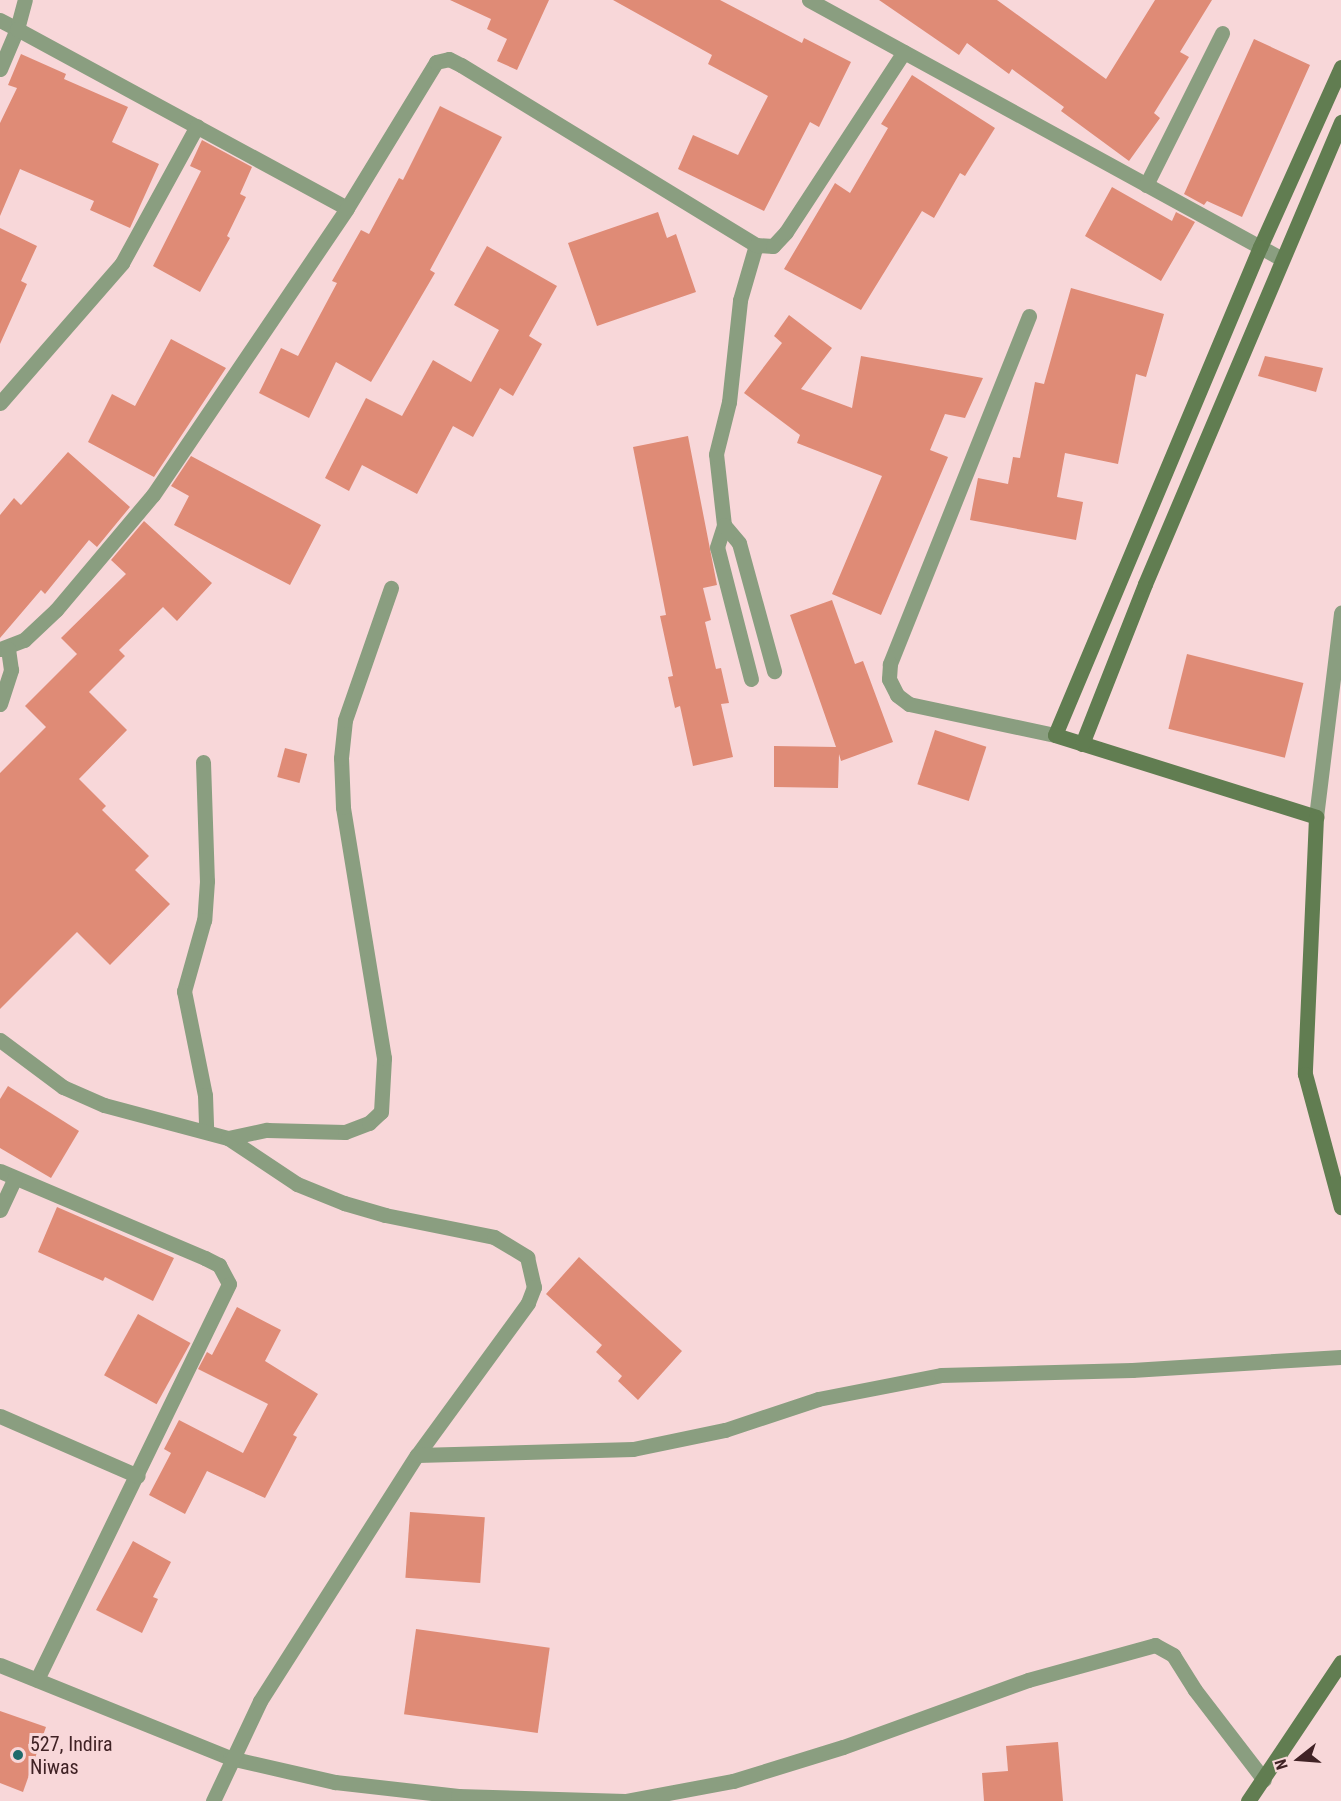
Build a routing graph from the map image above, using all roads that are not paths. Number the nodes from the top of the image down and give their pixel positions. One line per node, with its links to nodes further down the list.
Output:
1 (25, 0): 4 (street)
2 (809, 0): 6 (street)
3 (0, 20): 4 (street)
4 (17, 29): 8 (street); 10 (street)
5 (1222, 33): 11 (street)
6 (904, 52): 11 (street); 13 (street)
7 (1341, 67): 14 (street)
8 (0, 69)
9 (1341, 122): 15 (street)
10 (197, 126): 12 (street); 17 (street)
11 (1146, 185): 14 (street)
12 (347, 208): 13 (street); 23 (street)
13 (756, 245): 18 (street)
14 (1260, 247): 15 (street); 19 (street)
15 (1282, 259): 20 (street)
16 (1029, 316): 27 (street)
17 (0, 403)
18 (724, 525): 24 (street); 25 (street)
19 (1127, 564): 20 (street); 27 (street)
20 (1150, 574): 28 (street)
21 (391, 588): 33 (street)
22 (1341, 613): 30 (street)
23 (4, 649): 26 (street)
24 (774, 671)
25 (751, 679)
26 (0, 704)
27 (1055, 735): 28 (street)
28 (1082, 744): 30 (street)
29 (203, 762): 32 (street)
30 (1316, 817): 36 (street)
31 (0, 1040): 32 (street)
32 (206, 1131): 33 (street)
33 (228, 1137): 40 (street)
34 (0, 1171): 35 (street)
35 (15, 1178): 37 (street); 41 (street)
36 (1341, 1207)
37 (0, 1210)
38 (1341, 1357): 40 (street)
39 (0, 1416): 41 (street)
40 (417, 1455): 45 (street)
41 (138, 1476): 44 (street)
42 (1341, 1662): 46 (street)
43 (0, 1665): 44 (street)
44 (37, 1680): 45 (street)
45 (230, 1758): 46 (street); 47 (street)
46 (1264, 1780): 48 (street)
47 (213, 1801)
48 (1248, 1801)

